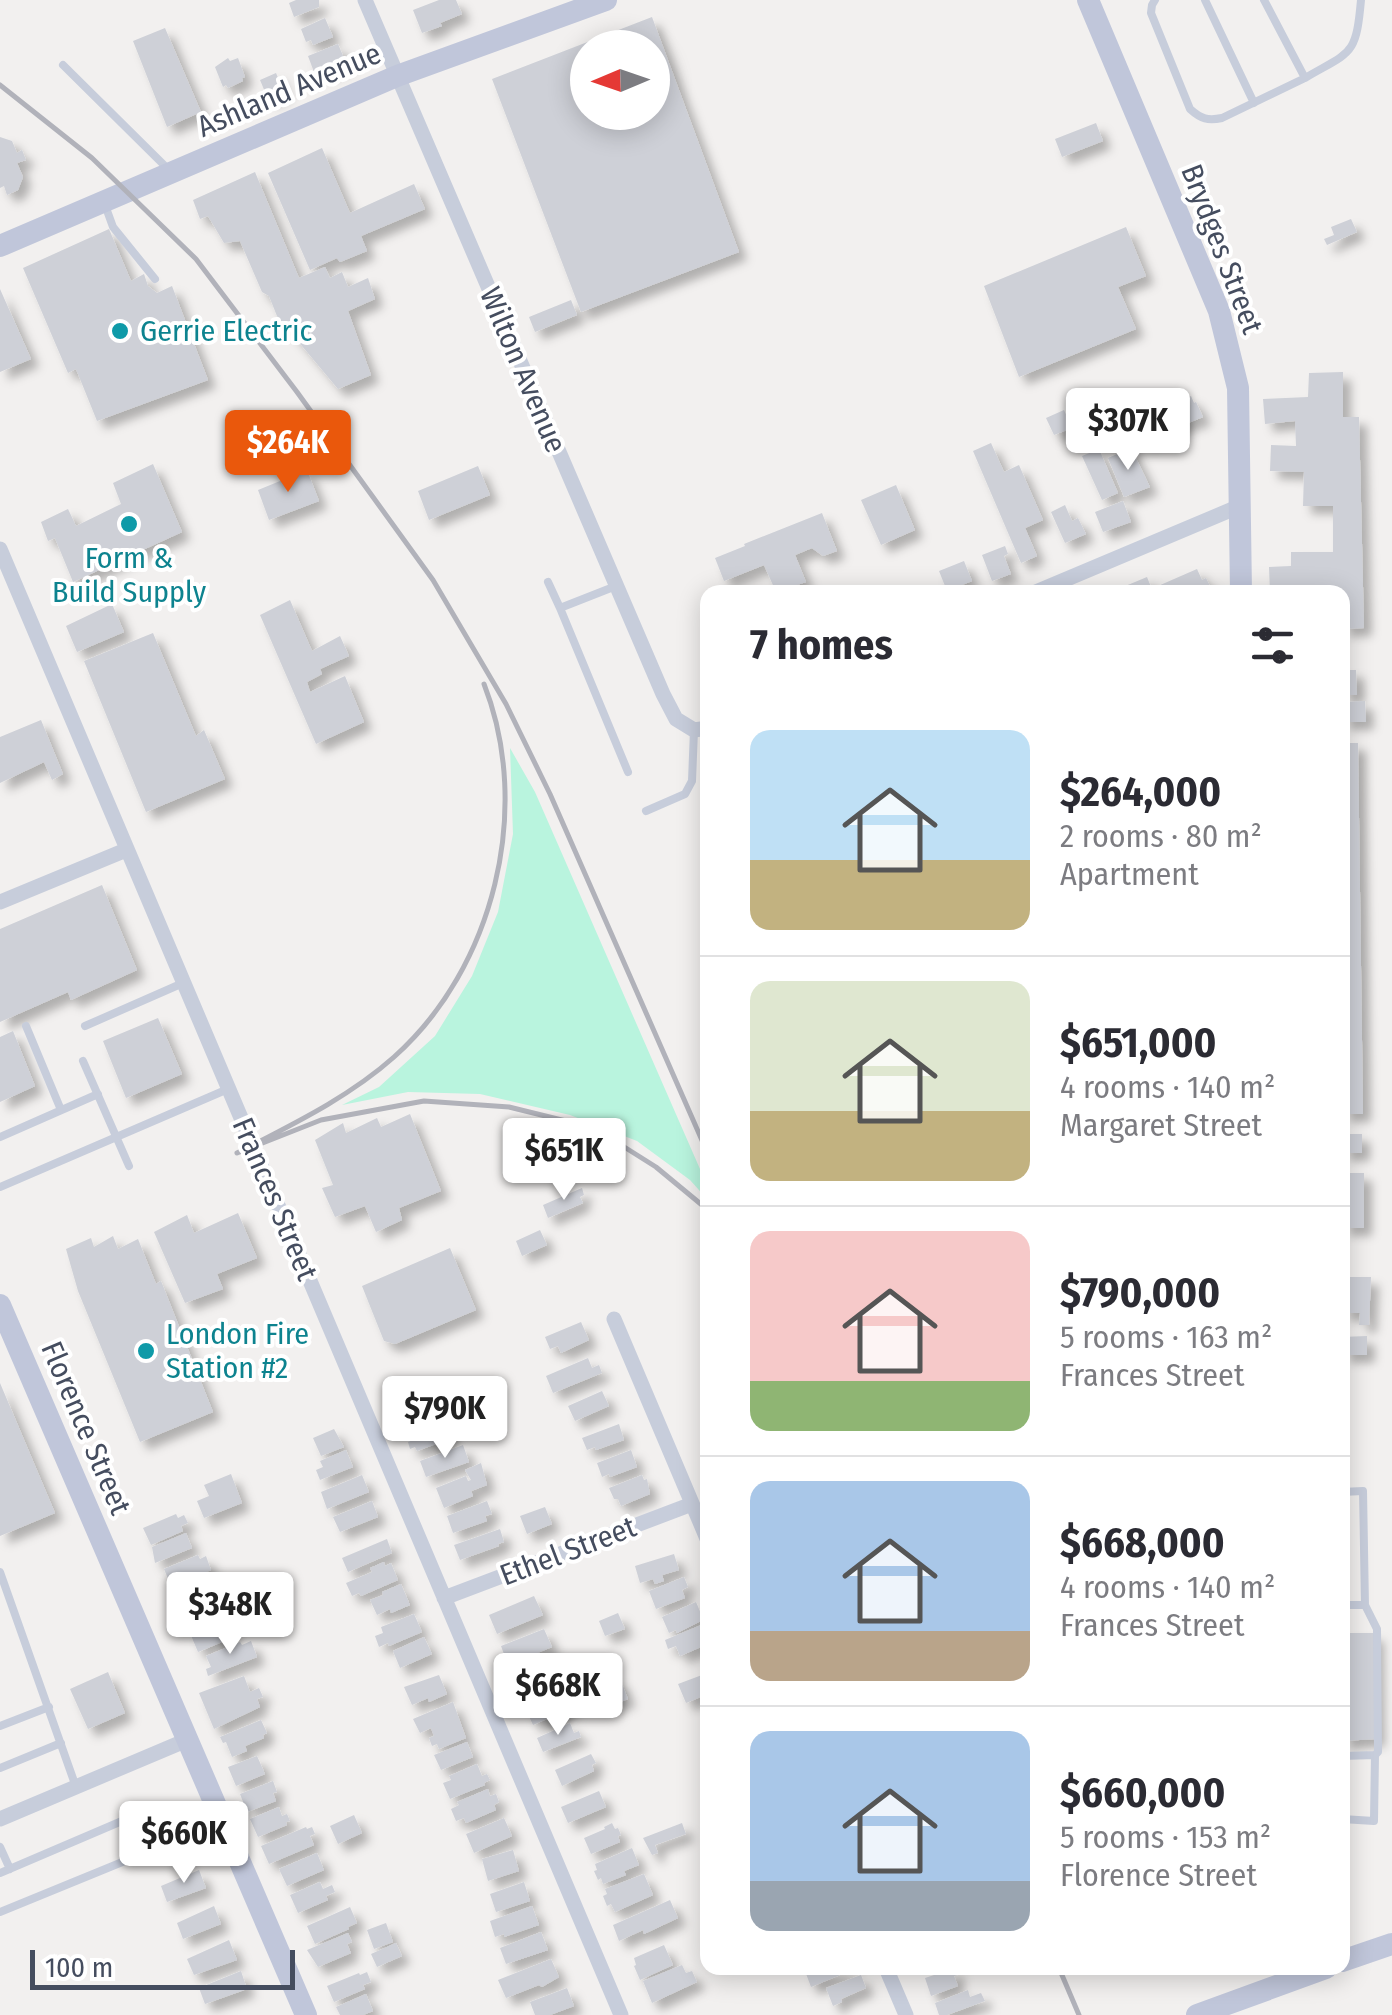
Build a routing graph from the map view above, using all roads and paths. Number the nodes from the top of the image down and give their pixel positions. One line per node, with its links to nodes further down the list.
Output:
1 (365, 0): 9 (street, Wilton Avenue)
2 (606, 0): 9 (street, Ashland Avenue)
3 (1155, 0): 11 (lane)
4 (1205, 0): 11 (lane)
5 (1264, 0): 10 (lane)
6 (1361, 0): 10 (lane)
7 (1092, 1): 16 (street, Brydges Street)
8 (63, 65): 12 (lane)
9 (397, 76): 12 (street, Ashland Avenue); 21 (street, Wilton Avenue)
10 (1305, 78): 11 (lane)
11 (1254, 103)
12 (172, 172): 13 (street, Ashland Avenue)
13 (103, 201): 14 (street, Ashland Avenue); 15 (lane)
14 (0, 246)
15 (155, 278)
16 (1240, 506): 19 (street); 20 (street, Brydges Street)
17 (0, 549): 27 (street, Frances Street)
18 (548, 582): 22 (lane)
19 (1053, 585)
20 (1241, 585)
21 (616, 586): 22 (lane); 23 (street, Wilton Avenue)
22 (560, 608): 25 (lane)
23 (700, 729)
24 (700, 735): 26 (lane)
25 (628, 772)
26 (646, 812)
27 (126, 850): 28 (street); 29 (street, Frances Street)
28 (0, 902)
29 (183, 983): 31 (lane); 33 (street, Frances Street)
30 (26, 1026): 35 (lane)
31 (84, 1026)
32 (83, 1061): 34 (lane)
33 (228, 1089): 37 (lane); 46 (street, Frances Street)
34 (98, 1094): 35 (lane); 37 (lane)
35 (61, 1110): 36 (lane)
36 (0, 1137)
37 (117, 1137): 38 (lane); 39 (lane)
38 (129, 1166)
39 (0, 1187)
40 (0, 1306): 51 (street, Florence Street)
41 (614, 1319): 43 (street)
42 (1350, 1492): 48 (lane)
43 (692, 1504): 44 (street); 46 (street, Ethel Street)
44 (700, 1522)
45 (0, 1572): 49 (lane)
46 (444, 1598): 70 (street, Frances Street)
47 (1350, 1605): 48 (lane)
48 (1366, 1605): 53 (lane)
49 (49, 1707): 50 (lane); 52 (lane)
50 (0, 1726)
51 (188, 1740): 56 (street); 69 (street, Florence Street)
52 (62, 1743): 55 (lane); 56 (lane)
53 (1375, 1755): 54 (lane); 58 (lane)
54 (1350, 1756)
55 (0, 1768)
56 (76, 1787): 57 (street)
57 (0, 1819)
58 (1350, 1820)
59 (0, 1848): 60 (lane)
60 (10, 1869): 61 (lane); 62 (lane)
61 (0, 1873)
62 (0, 1912)
63 (1392, 1944): 64 (street)
64 (1350, 1959)
65 (889, 1975): 71 (street)
66 (1276, 1975): 68 (street)
67 (1307, 1975): 68 (street)
68 (1260, 1992): 72 (street)
69 (306, 2015)
70 (621, 2015)
71 (906, 2015)
72 (1197, 2015)

